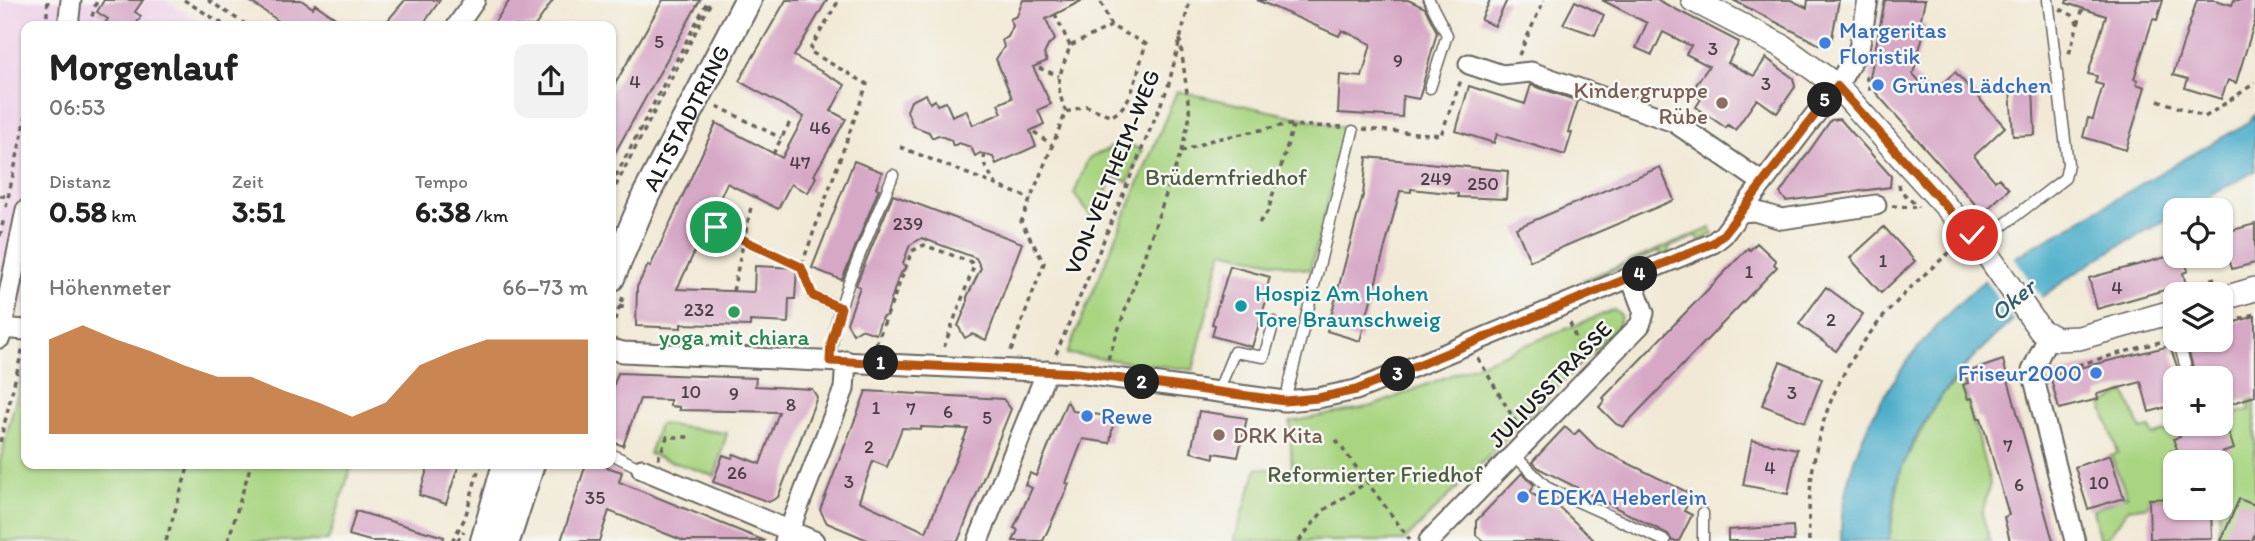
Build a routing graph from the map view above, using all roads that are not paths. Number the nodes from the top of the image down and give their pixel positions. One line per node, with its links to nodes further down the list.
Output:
1 (71, 0): 9 (street)
2 (475, 0): 10 (street)
3 (730, 0): 19 (main road, ALTSTADTRING)
4 (748, 0): 22 (main road, ALTSTADTRING)
5 (1429, 0): 13 (lane)
6 (1693, 0): 12 (street)
7 (1868, 0): 12 (street)
8 (2048, 0): 21 (lane)
9 (69, 21)
10 (460, 21)
11 (1468, 64): 16 (street)
12 (1837, 86): 16 (street); 21 (street)
13 (1430, 88)
14 (1354, 130): 38 (lane)
15 (893, 175): 27 (lane)
16 (1763, 183): 18 (street)
17 (1876, 205): 18 (street)
18 (1741, 212): 23 (street)
19 (616, 219)
20 (21, 233): 30 (street)
21 (1981, 246): 31 (street)
22 (616, 266)
23 (1631, 278): 38 (street); 40 (street, JULIUSSTRASSE)
24 (2255, 289): 25 (street)
25 (2233, 295)
26 (813, 296): 27 (lane)
27 (841, 308): 35 (lane)
28 (2163, 320): 31 (street)
29 (1274, 322): 37 (lane)
30 (0, 328): 32 (street); 33 (street)
31 (2041, 329): 53 (street)
32 (21, 330)
33 (0, 338)
34 (616, 350): 35 (street)
35 (838, 361): 36 (street); 45 (street)
36 (1047, 371): 37 (street); 50 (street)
37 (1218, 392): 38 (street)
38 (1285, 401)
39 (616, 456): 43 (lane)
40 (1515, 456): 46 (street, JULIUSSTRASSE); 51 (lane)
41 (505, 469): 47 (main road)
42 (529, 469): 48 (main road)
43 (642, 469): 45 (street)
44 (1703, 513): 52 (lane)
45 (787, 536): 49 (street)
46 (1420, 540)
47 (484, 541)
48 (506, 541)
49 (814, 541)
50 (978, 541)
51 (1665, 541)
52 (1703, 541)
53 (2075, 541)

